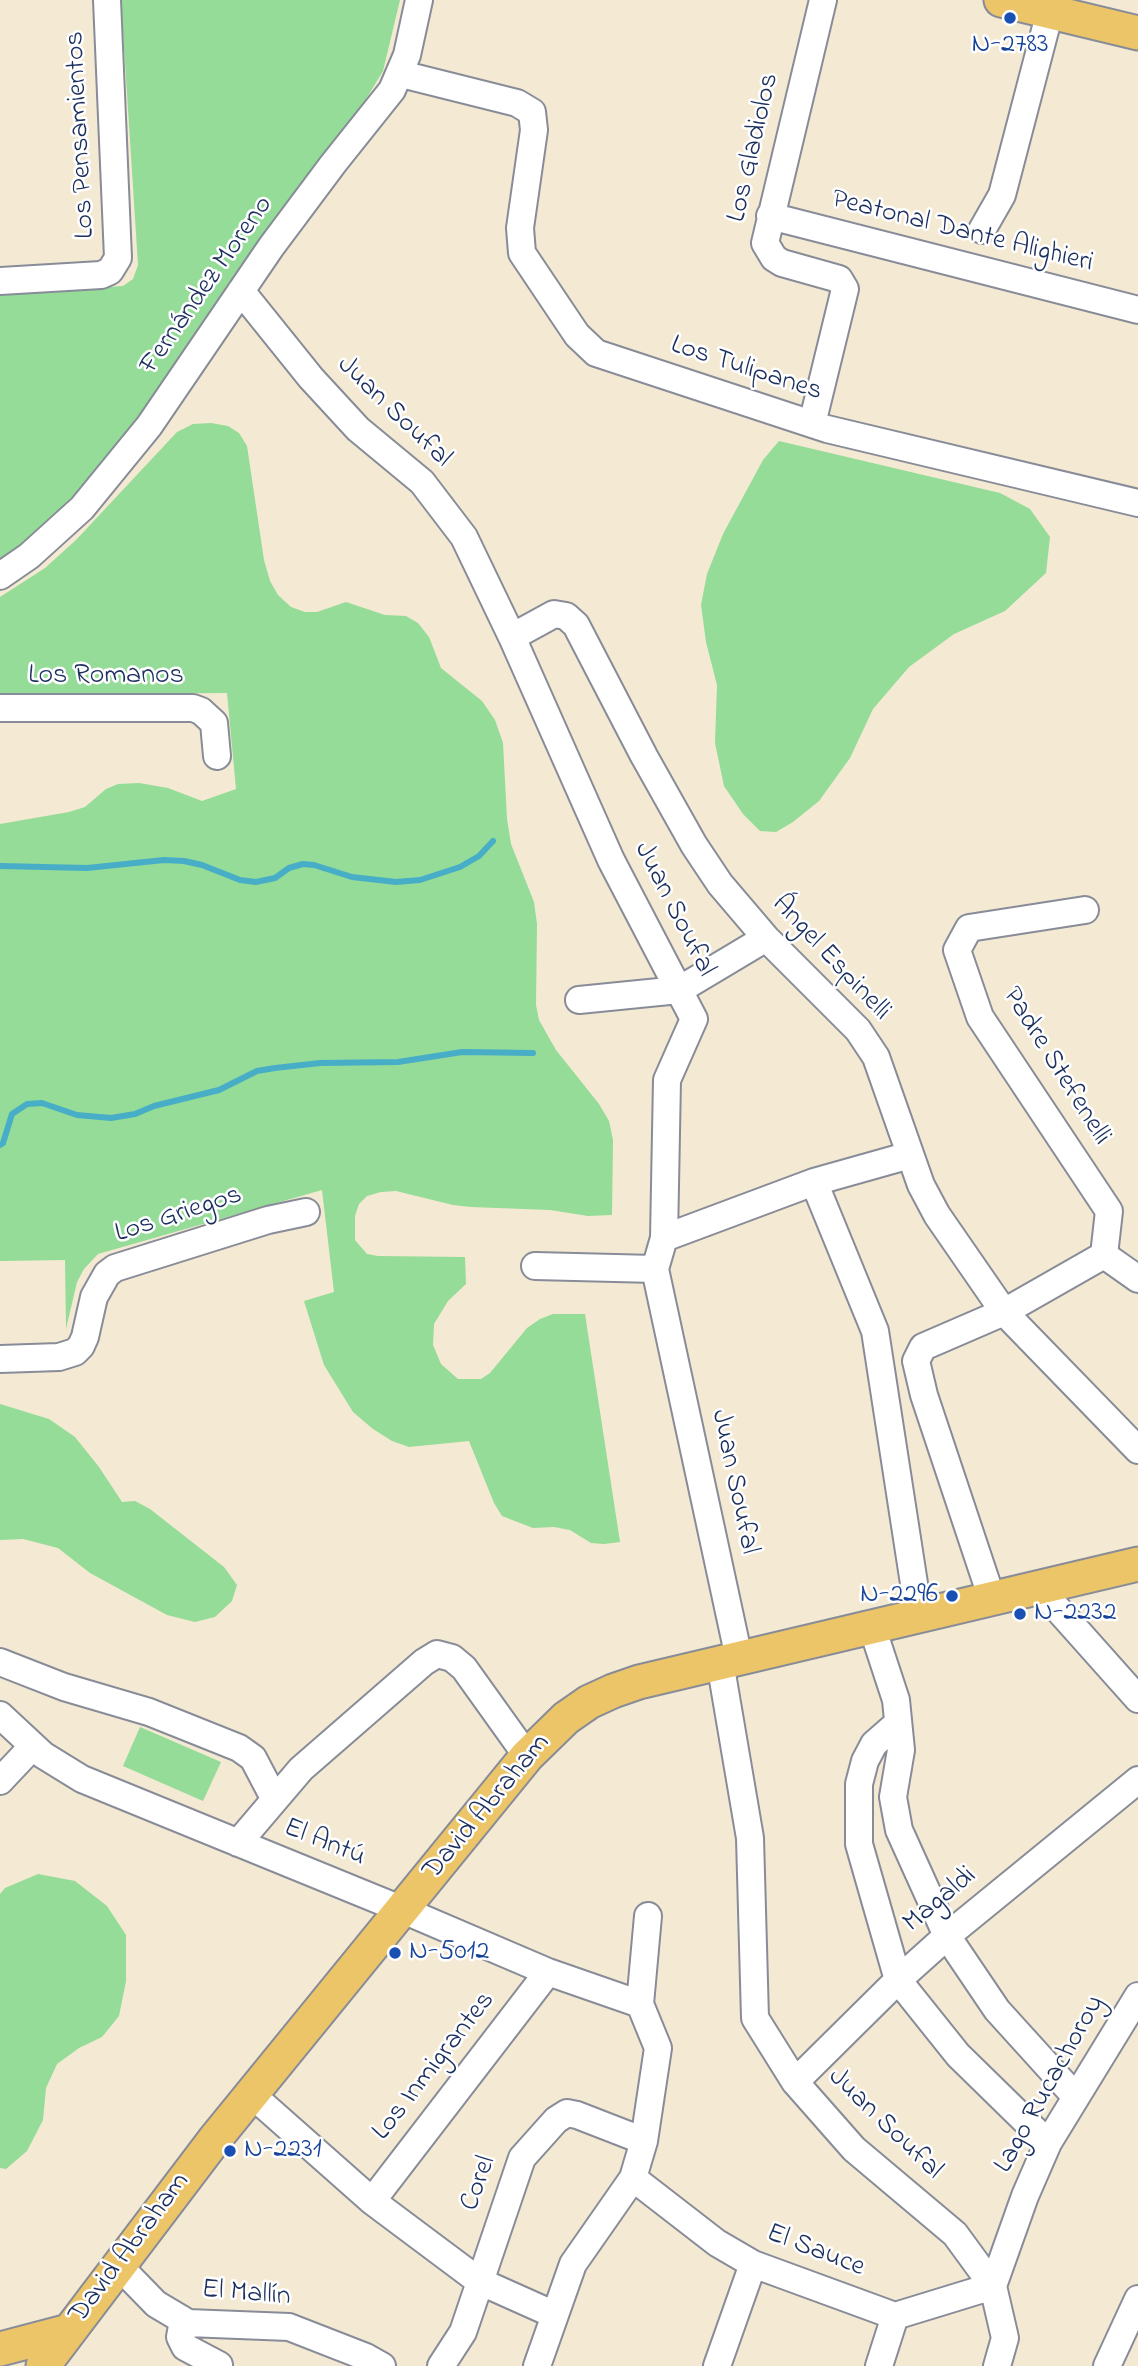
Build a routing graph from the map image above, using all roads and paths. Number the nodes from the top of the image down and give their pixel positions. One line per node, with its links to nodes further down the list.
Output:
1 (107, 0): 10 (street, Los Pensamientos)
2 (419, 0): 7 (street, Fernández Moreno)
3 (823, 0): 8 (street, Los Gladiolos)
4 (1001, 0): 5 (main road)
5 (1052, 6): 6 (main road); 9 (street)
6 (1138, 33)
7 (401, 74): 11 (street, Fernández Moreno); 13 (street, Los Tulipanes)
8 (770, 216): 12 (street, Peatonal Dante Alighieri); 13 (street, Los Gladiolos)
9 (982, 230)
10 (0, 281)
11 (241, 291): 15 (street, Fernández Moreno); 16 (street, Juan Soufal)
12 (1138, 310)
13 (812, 424): 14 (street, Los Tulipanes)
14 (1138, 503)
15 (0, 576)
16 (512, 637): 20 (street, Ángel Espinelli); 21 (street, Juan Soufal)
17 (0, 708): 18 (street, Los Romanos)
18 (217, 756)
19 (1084, 910): 27 (street, Padre Stefenelli)
20 (766, 938): 21 (street); 23 (street, Ángel Espinelli)
21 (679, 990): 22 (street); 26 (street, Juan Soufal)
22 (579, 1000)
23 (910, 1155): 24 (street); 31 (street, Ángel Espinelli)
24 (814, 1182): 26 (street); 37 (street)
25 (306, 1212): 32 (street, Los Griegos)
26 (664, 1238): 29 (street, Juan Soufal)
27 (1104, 1255): 30 (street); 31 (street)
28 (535, 1266): 29 (street)
29 (655, 1269): 39 (street, Juan Soufal)
30 (1138, 1279)
31 (1004, 1312): 33 (street, Ángel Espinelli); 36 (street)
32 (0, 1359)
33 (1138, 1450)
34 (1138, 1564): 35 (main road, David Abraham)
35 (1039, 1588): 36 (main road, David Abraham); 41 (street)
36 (992, 1599): 37 (main road, David Abraham)
37 (919, 1616): 38 (main road, David Abraham)
38 (872, 1627): 39 (main road, David Abraham); 43 (street)
39 (730, 1660): 45 (main road, David Abraham); 57 (street, Juan Soufal)
40 (0, 1662): 48 (street)
41 (1138, 1699)
42 (0, 1715): 44 (street, El Antú)
43 (898, 1723): 52 (street); 54 (street)
44 (33, 1746): 47 (street); 49 (street, El Antú)
45 (527, 1756): 48 (street); 50 (main road, David Abraham)
46 (1138, 1780): 52 (street, Magaldi)
47 (0, 1781)
48 (274, 1798): 49 (street)
49 (238, 1843): 50 (street, El Antú)
50 (403, 1910): 53 (street, El Antú); 58 (main road, David Abraham)
51 (648, 1916): 56 (street)
52 (947, 1936): 54 (street, Magaldi); 59 (street)
53 (548, 1972): 56 (street, El Antú); 63 (street, Los Inmigrantes)
54 (898, 1980): 57 (street, Magaldi); 61 (street)
55 (1138, 1996): 59 (street, Lago Rucachoroy)
56 (640, 2004): 60 (street)
57 (795, 2082): 67 (street, Juan Soufal)
58 (251, 2094): 63 (street); 65 (main road, David Abraham)
59 (1075, 2096): 61 (street, Lago Rucachoroy)
60 (644, 2141): 62 (street); 66 (street, Corel)
61 (1048, 2143): 67 (street, Lago Rucachoroy)
62 (633, 2178): 64 (street, El Sauce); 69 (street)
63 (372, 2201): 66 (street)
64 (752, 2264): 70 (street, El Sauce); 80 (street)
65 (119, 2266): 71 (street, El Mallín); 74 (main road, David Abraham)
66 (480, 2281): 69 (street); 78 (street, Corel)
67 (993, 2286): 70 (street); 75 (street)
68 (1138, 2299): 82 (street)
69 (555, 2315): 79 (street)
70 (895, 2316): 81 (street)
71 (183, 2320): 72 (street, El Mallín); 76 (street)
72 (223, 2325): 76 (street); 77 (street, El Mallín)
73 (0, 2349): 74 (main road)
74 (57, 2354)
75 (1000, 2364)
76 (220, 2365)
77 (382, 2366)
78 (441, 2366)
79 (537, 2366)
80 (717, 2366)
81 (879, 2366)
82 (1107, 2366)

